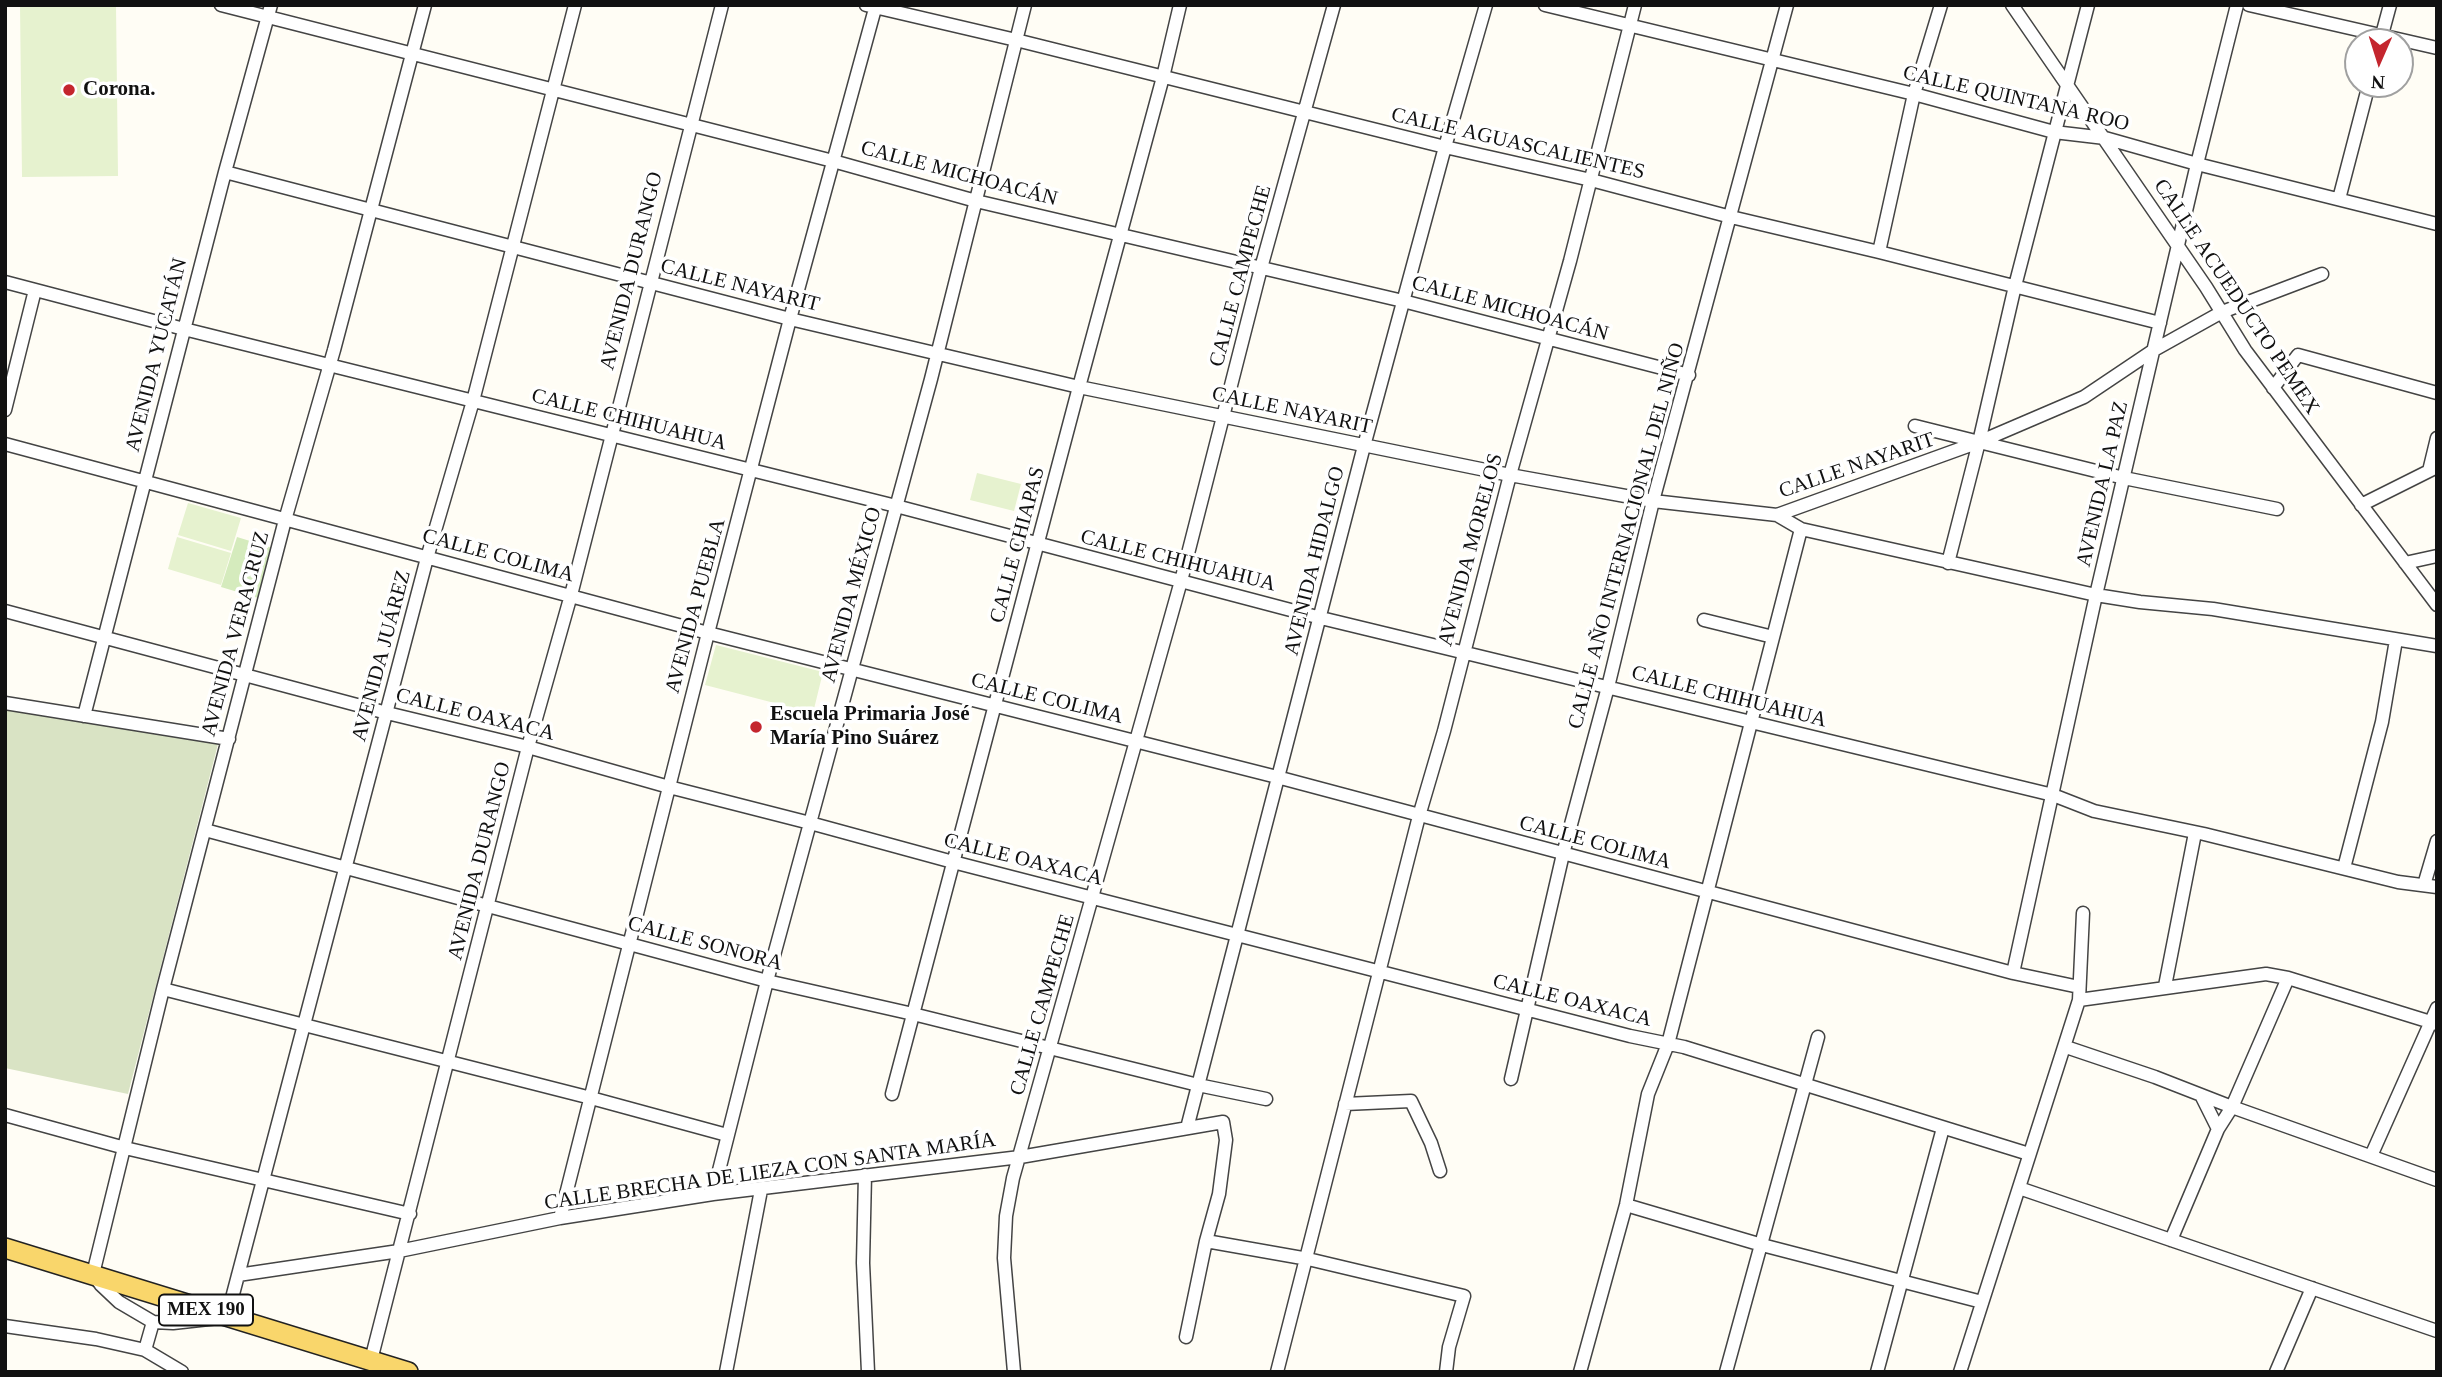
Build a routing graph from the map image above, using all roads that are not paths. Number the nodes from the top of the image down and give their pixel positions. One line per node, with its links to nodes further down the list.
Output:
1 (221, 5): 19 (street, CALLE MICHOACÁN)
2 (425, 5): 26 (street, AVENIDA VERACRUZ)
3 (575, 5): 30 (street, AVENIDA JUÁREZ)
4 (722, 5): 34 (street, AVENIDA DURANGO)
5 (1025, 5): 23 (street, AVENIDA MÉXICO)
6 (1180, 5): 28 (street, CALLE CHIAPAS)
7 (1334, 5): 33 (street, CALLE CAMPECHE)
8 (1486, 5): 37 (street, AVENIDA HIDALGO)
9 (1545, 5): 20 (street, CALLE QUINTANA ROO)
10 (1635, 5): 20 (street, AVENIDA MORELOS)
11 (1787, 5): 27 (street, CALLE AÑO INTERNACIONAL DEL NIÑO)
12 (1941, 5): 31 (street)
13 (2012, 5): 29 (street, CALLE ACUEDUCTO PEMEX)
14 (2088, 5): 29 (street)
15 (2237, 5): 39 (street, AVENIDA LA PAZ)
16 (2249, 5): 22 (street)
17 (2390, 5): 21 (street)
18 (872, 6): 23 (street, CALLE AGUASCALIENTES); 38 (street, AVENIDA PUEBLA)
19 (269, 11): 26 (street, CALLE MICHOACÁN); 40 (street, AVENIDA YUCATÁN)
20 (1629, 24): 27 (street, CALLE QUINTANA ROO); 41 (street, AVENIDA MORELOS)
21 (2384, 28)
22 (2344, 29)
23 (1016, 40): 28 (street, CALLE AGUASCALIENTES); 43 (street, AVENIDA MÉXICO)
24 (2414, 44): 25 (street)
25 (2437, 48)
26 (412, 53): 30 (street, CALLE MICHOACÁN); 44 (street, AVENIDA VERACRUZ)
27 (1772, 61): 31 (street, CALLE QUINTANA ROO); 45 (street, CALLE AÑO INTERNACIONAL DEL NIÑO)
28 (1163, 77): 33 (street, CALLE AGUASCALIENTES); 47 (street, CALLE CHIAPAS)
29 (2067, 87): 35 (street); 36 (street, CALLE ACUEDUCTO PEMEX)
30 (554, 88): 34 (street, CALLE MICHOACÁN); 48 (street, AVENIDA JUÁREZ)
31 (1914, 94): 35 (street, CALLE QUINTANA ROO); 50 (street)
32 (2365, 98): 42 (street)
33 (1306, 113): 37 (street, CALLE AGUASCALIENTES); 51 (street, CALLE CAMPECHE)
34 (690, 124): 38 (street, CALLE MICHOACÁN); 54 (street, AVENIDA DURANGO)
35 (2054, 131): 36 (street, CALLE QUINTANA ROO); 55 (street)
36 (2105, 138): 39 (street, CALLE QUINTANA ROO); 49 (street, CALLE ACUEDUCTO PEMEX)
37 (1445, 147): 41 (street, CALLE AGUASCALIENTES); 57 (street, AVENIDA HIDALGO)
38 (833, 161): 43 (street, CALLE MICHOACÁN); 59 (street, AVENIDA PUEBLA)
39 (2197, 164): 42 (street, CALLE QUINTANA ROO); 49 (street, AVENIDA LA PAZ)
40 (225, 172): 44 (street, CALLE NAYARIT); 61 (street, AVENIDA YUCATÁN)
41 (1591, 180): 45 (street, CALLE AGUASCALIENTES); 62 (street, AVENIDA MORELOS)
42 (2339, 199): 46 (street, CALLE QUINTANA ROO)
43 (976, 201): 47 (street, CALLE MICHOACÁN); 64 (street, AVENIDA MÉXICO)
44 (370, 209): 48 (street, CALLE NAYARIT); 65 (street, AVENIDA VERACRUZ)
45 (1731, 217): 50 (street, CALLE AGUASCALIENTES); 66 (street, CALLE AÑO INTERNACIONAL DEL NIÑO)
46 (2437, 224)
47 (1120, 235): 51 (street, CALLE MICHOACÁN); 67 (street, CALLE CHIAPAS)
48 (512, 248): 54 (street, CALLE NAYARIT); 70 (street, AVENIDA JUÁREZ)
49 (2179, 249): 58 (street, CALLE ACUEDUCTO PEMEX); 60 (street, AVENIDA LA PAZ)
50 (1879, 252): 55 (street, CALLE AGUASCALIENTES)
51 (1261, 268): 57 (street, CALLE MICHOACÁN); 72 (street, CALLE CAMPECHE)
52 (2322, 274): 58 (street, CALLE NAYARIT)
53 (5, 282): 56 (street, CALLE CHIHUAHUA)
54 (650, 283): 59 (street, CALLE NAYARIT); 74 (street, AVENIDA DURANGO)
55 (2015, 286): 60 (street, CALLE AGUASCALIENTES); 76 (street)
56 (34, 290): 61 (street, CALLE CHIHUAHUA); 71 (street)
57 (1403, 301): 62 (street, CALLE MICHOACÁN); 78 (street, AVENIDA HIDALGO)
58 (2222, 312): 63 (street, CALLE NAYARIT); 68 (street, CALLE ACUEDUCTO PEMEX)
59 (790, 319): 64 (street, CALLE NAYARIT); 80 (street, AVENIDA PUEBLA)
60 (2160, 323): 63 (street, AVENIDA LA PAZ)
61 (184, 329): 65 (street, CALLE CHIHUAHUA); 83 (street, AVENIDA YUCATÁN)
62 (1549, 340): 66 (street, CALLE MICHOACÁN); 81 (street, AVENIDA MORELOS)
63 (2154, 349): 76 (street, CALLE NAYARIT); 82 (street, AVENIDA LA PAZ)
64 (936, 354): 67 (street, CALLE NAYARIT); 86 (street, AVENIDA MÉXICO)
65 (330, 365): 70 (street, CALLE CHIHUAHUA); 89 (street, AVENIDA VERACRUZ)
66 (1689, 375): 84 (street, CALLE AÑO INTERNACIONAL DEL NIÑO)
67 (1079, 387): 72 (street, CALLE NAYARIT); 91 (street, CALLE CHIAPAS)
68 (2273, 388): 69 (street); 85 (street, CALLE ACUEDUCTO PEMEX)
69 (2437, 393)
70 (473, 401): 74 (street, CALLE CHIHUAHUA); 93 (street, AVENIDA JUÁREZ)
71 (5, 411)
72 (1224, 416): 78 (street, CALLE NAYARIT); 96 (street, CALLE CAMPECHE)
73 (1915, 426): 76 (street)
74 (610, 435): 80 (street, CALLE CHIHUAHUA); 97 (street, AVENIDA DURANGO)
75 (2437, 438): 79 (street)
76 (1979, 442): 82 (street); 88 (street, CALLE NAYARIT); 94 (street)
77 (5, 444): 83 (street, CALLE COLIMA)
78 (1364, 446): 81 (street, CALLE NAYARIT); 101 (street, AVENIDA HIDALGO)
79 (2433, 469): 85 (street)
80 (751, 470): 86 (street, CALLE CHIHUAHUA); 103 (street, AVENIDA PUEBLA)
81 (1510, 475): 84 (street, CALLE NAYARIT); 108 (street, AVENIDA MORELOS)
82 (2124, 478): 87 (street); 98 (street, AVENIDA LA PAZ)
83 (145, 481): 89 (street, CALLE COLIMA); 105 (street, AVENIDA YUCATÁN)
84 (1653, 501): 88 (street, CALLE NAYARIT); 111 (street, CALLE AÑO INTERNACIONAL DEL NIÑO)
85 (2361, 505): 95 (street, CALLE ACUEDUCTO PEMEX)
86 (896, 506): 91 (street, CALLE CHIHUAHUA); 109 (street, AVENIDA MÉXICO)
87 (2277, 509)
88 (1777, 515): 90 (street, CALLE NAYARIT)
89 (285, 520): 93 (street, CALLE COLIMA); 110 (street, AVENIDA VERACRUZ)
90 (1801, 529): 94 (street, CALLE NAYARIT); 104 (street)
91 (1038, 545): 96 (street, CALLE CHIHUAHUA); 113 (street, CALLE CHIAPAS)
92 (2437, 556): 95 (street)
93 (427, 558): 97 (street, CALLE COLIMA); 114 (street, AVENIDA JUÁREZ)
94 (1948, 563): 98 (street, CALLE NAYARIT)
95 (2405, 563): 99 (street, CALLE ACUEDUCTO PEMEX)
96 (1181, 581): 101 (street, CALLE CHIHUAHUA); 118 (street, CALLE CAMPECHE)
97 (570, 595): 103 (street, CALLE COLIMA); 119 (street, AVENIDA DURANGO)
98 (2096, 595): 106 (street, CALLE NAYARIT); 122 (street, AVENIDA LA PAZ)
99 (2437, 605)
100 (5, 611): 105 (street, CALLE OAXACA)
101 (1321, 618): 108 (street, CALLE CHIHUAHUA); 120 (street, AVENIDA HIDALGO)
102 (1704, 620): 104 (street)
103 (708, 633): 109 (street, CALLE COLIMA); 121 (street, AVENIDA PUEBLA)
104 (1773, 637): 116 (street)
105 (104, 638): 110 (street, CALLE OAXACA); 115 (street, AVENIDA YUCATÁN)
106 (2396, 640): 107 (street, CALLE NAYARIT); 131 (street)
107 (2437, 646)
108 (1464, 652): 111 (street, CALLE CHIHUAHUA); 123 (street, AVENIDA MORELOS)
109 (852, 668): 113 (street, CALLE COLIMA); 124 (street, AVENIDA MÉXICO)
110 (245, 675): 114 (street, CALLE OAXACA); 117 (street, AVENIDA VERACRUZ)
111 (1608, 687): 116 (street, CALLE CHIHUAHUA); 128 (street, CALLE AÑO INTERNACIONAL DEL NIÑO)
112 (5, 704): 115 (street)
113 (995, 705): 118 (street, CALLE COLIMA); 129 (street, CALLE CHIAPAS)
114 (387, 713): 119 (street, CALLE OAXACA); 130 (street, AVENIDA JUÁREZ)
115 (84, 716): 117 (street)
116 (1750, 723): 122 (street, CALLE CHIHUAHUA); 133 (street)
117 (229, 738): 125 (street, AVENIDA VERACRUZ)
118 (1136, 742): 120 (street, CALLE COLIMA); 134 (street, CALLE CAMPECHE)
119 (528, 747): 121 (street, CALLE OAXACA); 135 (street, AVENIDA DURANGO)
120 (1277, 777): 123 (street, CALLE COLIMA); 137 (street, AVENIDA HIDALGO)
121 (668, 788): 124 (street, CALLE OAXACA); 138 (street, AVENIDA PUEBLA)
122 (2053, 795): 126 (street, CALLE CHIHUAHUA); 140 (street, AVENIDA LA PAZ)
123 (1419, 816): 128 (street, CALLE COLIMA); 139 (street, AVENIDA MORELOS)
124 (810, 823): 129 (street, CALLE OAXACA); 142 (street, AVENIDA MÉXICO)
125 (205, 830): 130 (street, CALLE SONORA); 144 (street, AVENIDA VERACRUZ)
126 (2195, 833): 131 (street, CALLE CHIHUAHUA); 143 (street)
127 (2437, 841): 132 (street)
128 (1563, 854): 133 (street, CALLE COLIMA); 147 (street, CALLE AÑO INTERNACIONAL DEL NIÑO)
129 (953, 862): 134 (street, CALLE OAXACA); 148 (street, CALLE CHIAPAS)
130 (346, 868): 135 (street, CALLE SONORA); 150 (street, AVENIDA JUÁREZ)
131 (2344, 868): 132 (street, CALLE CHIHUAHUA)
132 (2431, 886)
133 (1707, 893): 140 (street, CALLE COLIMA); 152 (street)
134 (1093, 897): 137 (street, CALLE OAXACA); 154 (street, CALLE CAMPECHE)
135 (488, 906): 138 (street, CALLE SONORA); 155 (street, AVENIDA DURANGO)
136 (2083, 913): 145 (street)
137 (1236, 934): 139 (street, CALLE OAXACA); 157 (street, AVENIDA HIDALGO)
138 (628, 944): 142 (street, CALLE SONORA); 161 (street, AVENIDA PUEBLA)
139 (1379, 972): 147 (street, CALLE OAXACA); 163 (street, AVENIDA MORELOS)
140 (2013, 973): 145 (street, CALLE COLIMA)
141 (2288, 978): 143 (street); 149 (street); 164 (street)
142 (767, 981): 148 (street, CALLE SONORA); 169 (street, AVENIDA MÉXICO)
143 (2165, 986): 145 (street)
144 (163, 989): 150 (street); 170 (street, AVENIDA VERACRUZ)
145 (2079, 993): 153 (street)
146 (2437, 1008): 149 (street)
147 (1527, 1010): 152 (street, CALLE OAXACA); 156 (street, CALLE AÑO INTERNACIONAL DEL NIÑO)
148 (913, 1014): 154 (street, CALLE SONORA); 159 (street, CALLE CHIAPAS)
149 (2433, 1023): 172 (street)
150 (304, 1025): 155 (street); 177 (street, AVENIDA JUÁREZ)
151 (1818, 1037): 158 (street)
152 (1668, 1044): 158 (street, CALLE OAXACA); 181 (street)
153 (2066, 1047): 160 (street); 171 (street)
154 (1050, 1050): 157 (street, CALLE SONORA); 173 (street, CALLE CAMPECHE)
155 (449, 1061): 161 (street); 182 (street, AVENIDA DURANGO)
156 (1511, 1079)
157 (1198, 1085): 162 (street, CALLE SONORA); 166 (street, AVENIDA HIDALGO)
158 (1804, 1086): 167 (street, CALLE OAXACA); 186 (street)
159 (892, 1094)
160 (2201, 1096): 164 (street); 168 (street)
161 (592, 1098): 169 (street); 183 (street, AVENIDA PUEBLA)
162 (1266, 1099)
163 (1345, 1104): 174 (street); 189 (street, AVENIDA MORELOS)
164 (2232, 1107): 168 (street); 172 (street)
165 (5, 1115): 170 (street)
166 (1187, 1128): 173 (street, CALLE BRECHA DE LIEZA CON SANTA MARÍA); 185 (street, CALLE BRECHA DE LIEZA CON SANTA MARÍA)
167 (1943, 1128): 171 (street, CALLE OAXACA); 192 (street)
168 (2218, 1129): 184 (street)
169 (727, 1135): 180 (street, AVENIDA MÉXICO)
170 (125, 1149): 177 (street); 190 (street, AVENIDA VERACRUZ)
171 (2029, 1154): 178 (street)
172 (2371, 1156): 176 (street)
173 (1020, 1157): 175 (street, CALLE BRECHA DE LIEZA CON SANTA MARÍA); 206 (street, CALLE CAMPECHE)
174 (1440, 1171)
175 (864, 1175): 179 (street, CALLE BRECHA DE LIEZA CON SANTA MARÍA); 205 (street)
176 (2437, 1180)
177 (263, 1181): 182 (street); 191 (street, AVENIDA JUÁREZ)
178 (2019, 1188): 184 (street); 194 (street)
179 (761, 1190): 180 (street, CALLE BRECHA DE LIEZA CON SANTA MARÍA); 204 (street)
180 (713, 1195): 183 (street, CALLE BRECHA DE LIEZA CON SANTA MARÍA)
181 (1626, 1205): 186 (street); 209 (street)
182 (410, 1214): 188 (street, AVENIDA DURANGO)
183 (561, 1218): 188 (street, CALLE BRECHA DE LIEZA CON SANTA MARÍA)
184 (2171, 1240): 193 (street)
185 (1206, 1241): 189 (street); 199 (street)
186 (1762, 1245): 192 (street); 210 (street)
187 (5, 1248): 190 (main road, MEX 190)
188 (399, 1251): 191 (street, CALLE BRECHA DE LIEZA CON SANTA MARÍA); 201 (street, AVENIDA DURANGO)
189 (1308, 1259): 207 (street, AVENIDA MORELOS); 208 (street)
190 (93, 1275): 195 (main road, MEX 190); 196 (street)
191 (238, 1275): 195 (street, AVENIDA JUÁREZ)
192 (1903, 1281): 194 (street); 211 (street)
193 (2312, 1288): 198 (street); 213 (street)
194 (1982, 1302): 212 (street)
195 (228, 1317): 196 (street); 201 (main road, MEX 190)
196 (153, 1322): 200 (street)
197 (5, 1326): 200 (street)
198 (2437, 1331)
199 (1186, 1337)
200 (145, 1350): 202 (street)
201 (371, 1360): 203 (main road, MEX 190)
202 (182, 1372)
203 (408, 1372)
204 (726, 1372)
205 (868, 1372)
206 (1014, 1372)
207 (1277, 1372)
208 (1446, 1372)
209 (1580, 1372)
210 (1726, 1372)
211 (1877, 1372)
212 (1960, 1372)
213 (2276, 1372)

